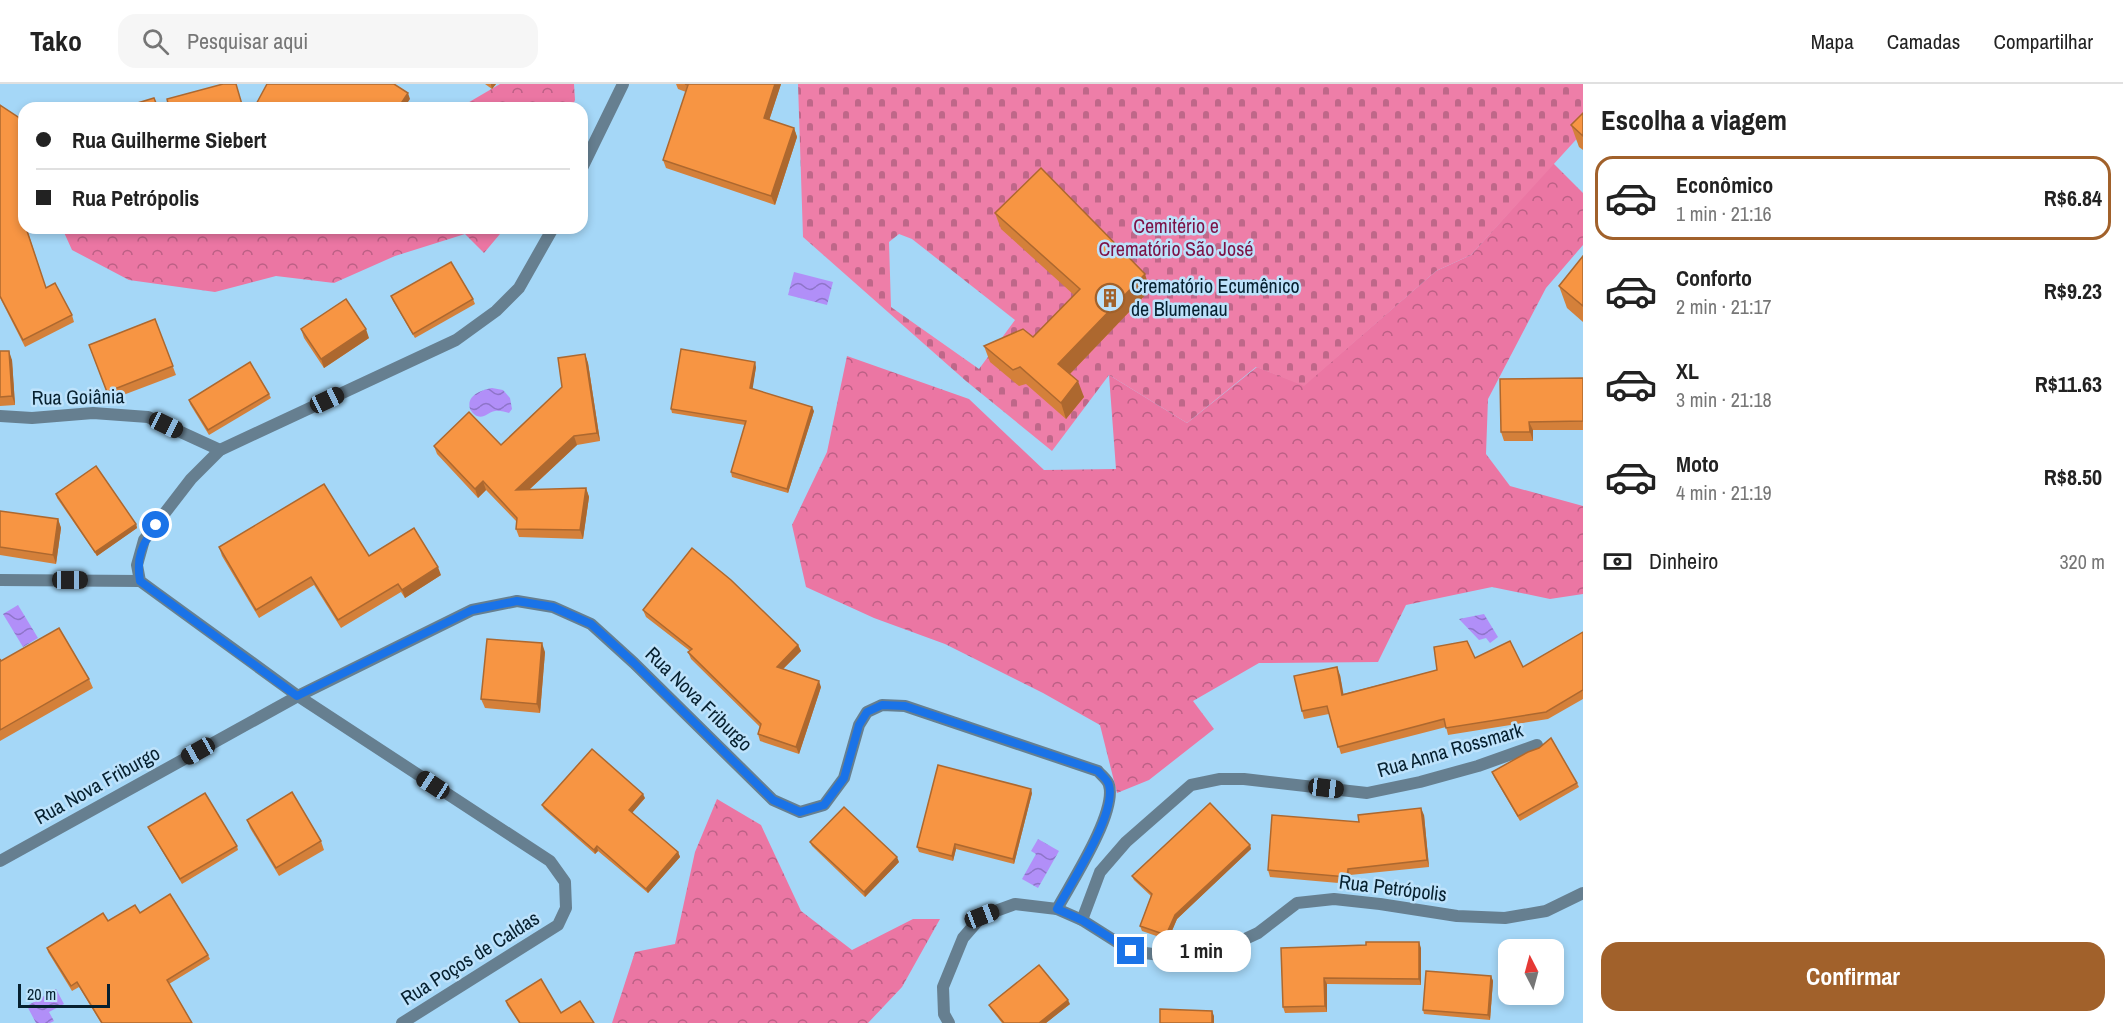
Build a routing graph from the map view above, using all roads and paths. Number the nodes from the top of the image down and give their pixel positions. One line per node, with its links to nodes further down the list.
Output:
1 (623, 84): 2 (street)
2 (588, 156)
3 (550, 234): 5 (street)
4 (0, 416): 5 (street, Rua Goiânia)
5 (220, 450): 7 (street)
6 (0, 580): 7 (street)
7 (140, 581): 8 (street)
8 (297, 696): 10 (street, Rua Nova Friburgo); 12 (street, Rua Nova Friburgo); 14 (street, Rua Poços de Caldas)
9 (1538, 745): 13 (street, Rua Anna Rossmark)
10 (0, 861)
11 (1583, 893): 13 (street, Rua Petrópolis)
12 (1057, 909): 13 (street, Rua Petrópolis); 15 (street, Rua Petrópolis)
13 (1082, 920)
14 (402, 1023)
15 (949, 1023)

